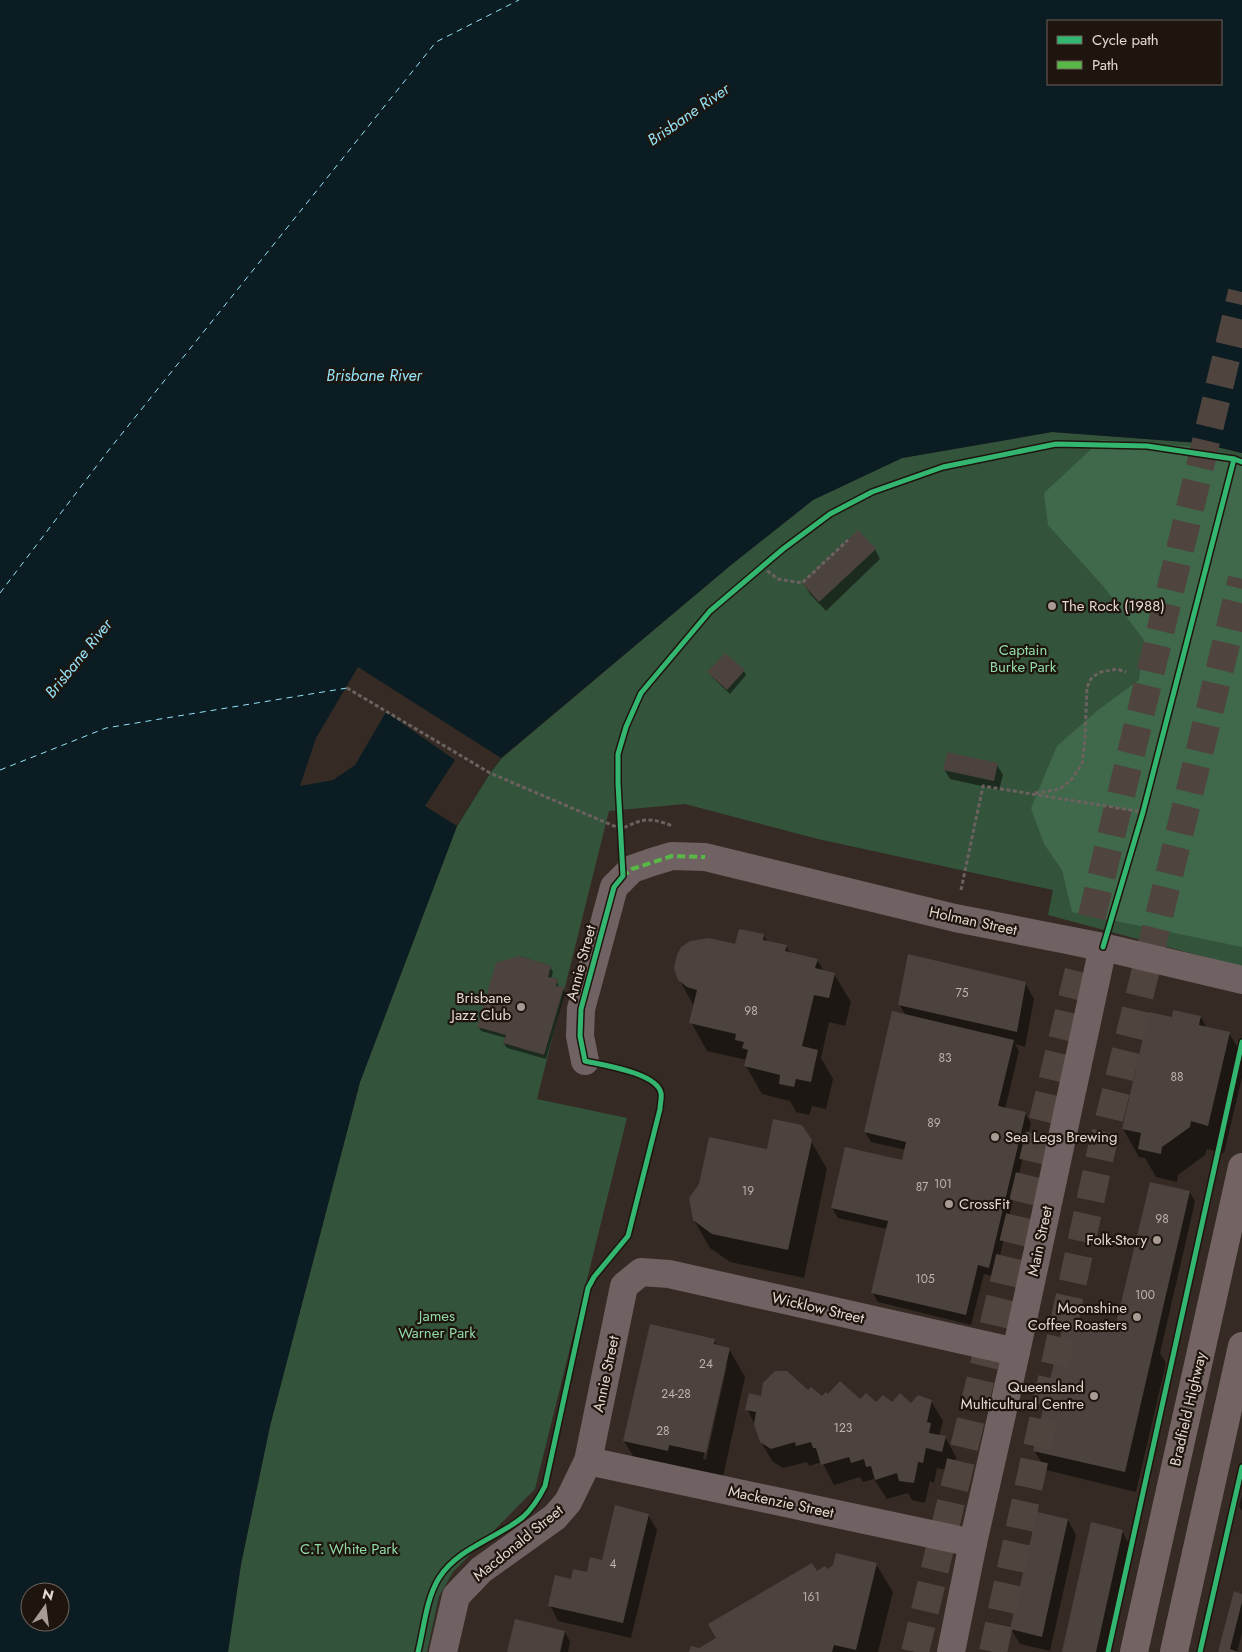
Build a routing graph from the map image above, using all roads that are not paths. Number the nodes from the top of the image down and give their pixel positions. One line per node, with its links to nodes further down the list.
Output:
1 (623, 876): 2 (street, Holman Street); 4 (street, Annie Street)
2 (1103, 947): 3 (street, Holman Street); 8 (street, Main Street)
3 (1242, 980)
4 (585, 1061)
5 (1242, 1167): 13 (highway, Bradfield Highway)
6 (624, 1286): 8 (street, Wicklow Street); 9 (street, Annie Street)
7 (1242, 1346): 14 (highway)
8 (1016, 1352): 10 (street, Main Street)
9 (588, 1461): 10 (street, Mackenzie Street); 11 (street, Macdonald Street)
10 (973, 1543): 12 (street, Main Street)
11 (443, 1652)
12 (951, 1652)
13 (1134, 1652)
14 (1174, 1652)

